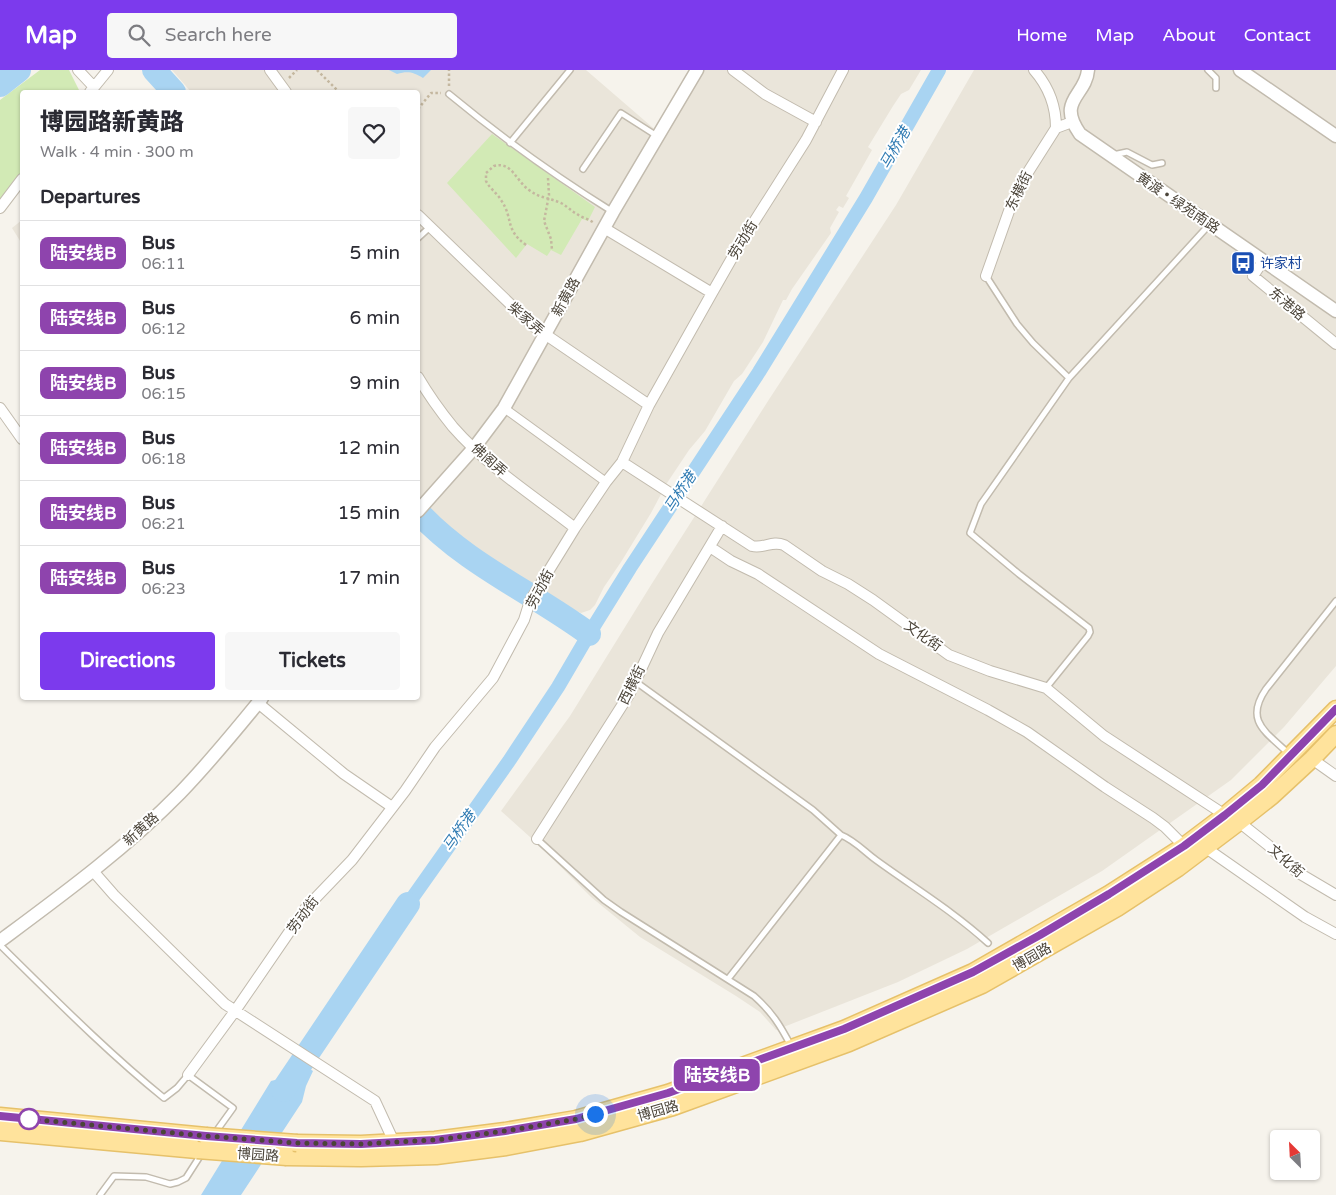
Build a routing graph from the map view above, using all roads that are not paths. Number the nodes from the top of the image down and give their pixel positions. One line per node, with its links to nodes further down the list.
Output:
1 (78, 70): 13 (street)
2 (108, 70): 13 (street)
3 (270, 70): 14 (street)
4 (570, 70): 21 (lane)
5 (696, 70): 19 (street, 新黄路)
6 (733, 70): 16 (street)
7 (843, 70): 16 (street, 劳动街)
8 (1034, 70): 18 (street)
9 (1088, 70): 17 (street)
10 (1208, 70): 12 (lane)
11 (1240, 70): 20 (street)
12 (1216, 88)
13 (92, 90)
14 (285, 90)
15 (449, 94): 21 (lane)
16 (816, 122): 35 (street, 劳动街)
17 (1072, 122): 18 (street); 22 (street, 黄渡 • 绿苑南路)
18 (1056, 128): 34 (street, 东横街)
19 (658, 136): 24 (lane); 27 (street, 新黄路)
20 (1336, 136)
21 (510, 143): 27 (lane)
22 (1110, 156): 23 (lane); 29 (street, 黄渡 • 绿苑南路)
23 (1162, 162)
24 (583, 169)
25 (20, 182): 26 (street)
26 (0, 208)
27 (613, 212): 31 (street, 新黄路)
28 (420, 217): 30 (street, 柴家弄)
29 (1210, 224): 33 (street, 黄渡 • 绿苑南路); 39 (lane)
30 (430, 227): 32 (lane); 37 (street, 柴家弄)
31 (604, 228): 35 (street); 37 (street, 新黄路)
32 (420, 236)
33 (1263, 261): 36 (street, 黄渡 • 绿苑南路); 38 (street, 东港路)
34 (986, 276): 39 (lane)
35 (712, 292): 41 (street, 劳动街)
36 (1336, 311)
37 (545, 336): 41 (street, 柴家弄); 43 (street, 新黄路)
38 (1336, 344)
39 (1069, 378): 54 (lane)
40 (420, 380): 45 (street, 佛阁弄)
41 (649, 405): 46 (street, 劳动街)
42 (0, 408): 44 (street)
43 (504, 408): 45 (street, 新黄路); 47 (street)
44 (20, 435)
45 (474, 448): 48 (street, 新黄路); 50 (street, 佛阁弄)
46 (622, 462): 47 (street, 劳动街); 49 (street, 文化街)
47 (606, 482): 50 (street, 劳动街)
48 (421, 508)
49 (722, 526): 51 (street, 西横街); 54 (street, 文化街)
50 (575, 528): 61 (street, 劳动街)
51 (710, 547): 53 (street, 西横街); 65 (street)
52 (1336, 601): 58 (lane)
53 (636, 682): 63 (lane); 64 (street, 西横街)
54 (1046, 688): 62 (street, 文化街)
55 (260, 700): 61 (street); 67 (street, 新黄路)
56 (1336, 709): 58 (main road, 博园路)
57 (1336, 734): 59 (main road, 博园路)
58 (1292, 756): 62 (main road, 博园路)
59 (1312, 759): 60 (street); 62 (main road, 博园路)
60 (1336, 776)
61 (392, 807): 73 (street, 劳动街)
62 (1232, 819): 65 (main road, 博园路); 66 (main road, 博园路); 68 (street, 文化街)
63 (841, 835): 71 (lane); 72 (lane)
64 (537, 840): 72 (lane)
65 (1184, 846): 74 (main road, 博园路)
66 (1206, 848): 69 (street); 77 (main road, 博园路, bridge)
67 (92, 871): 70 (street, 新黄路); 73 (street)
68 (1336, 895)
69 (1336, 934)
70 (0, 943): 75 (lane)
71 (988, 943)
72 (728, 979): 74 (lane)
73 (236, 1012): 75 (street, 劳动街); 78 (street)
74 (792, 1048): 78 (main road, 博园路)
75 (188, 1075): 79 (lane)
76 (0, 1116): 78 (main road, 博园路, bridge)
77 (0, 1132)
78 (394, 1142)
79 (100, 1195)

